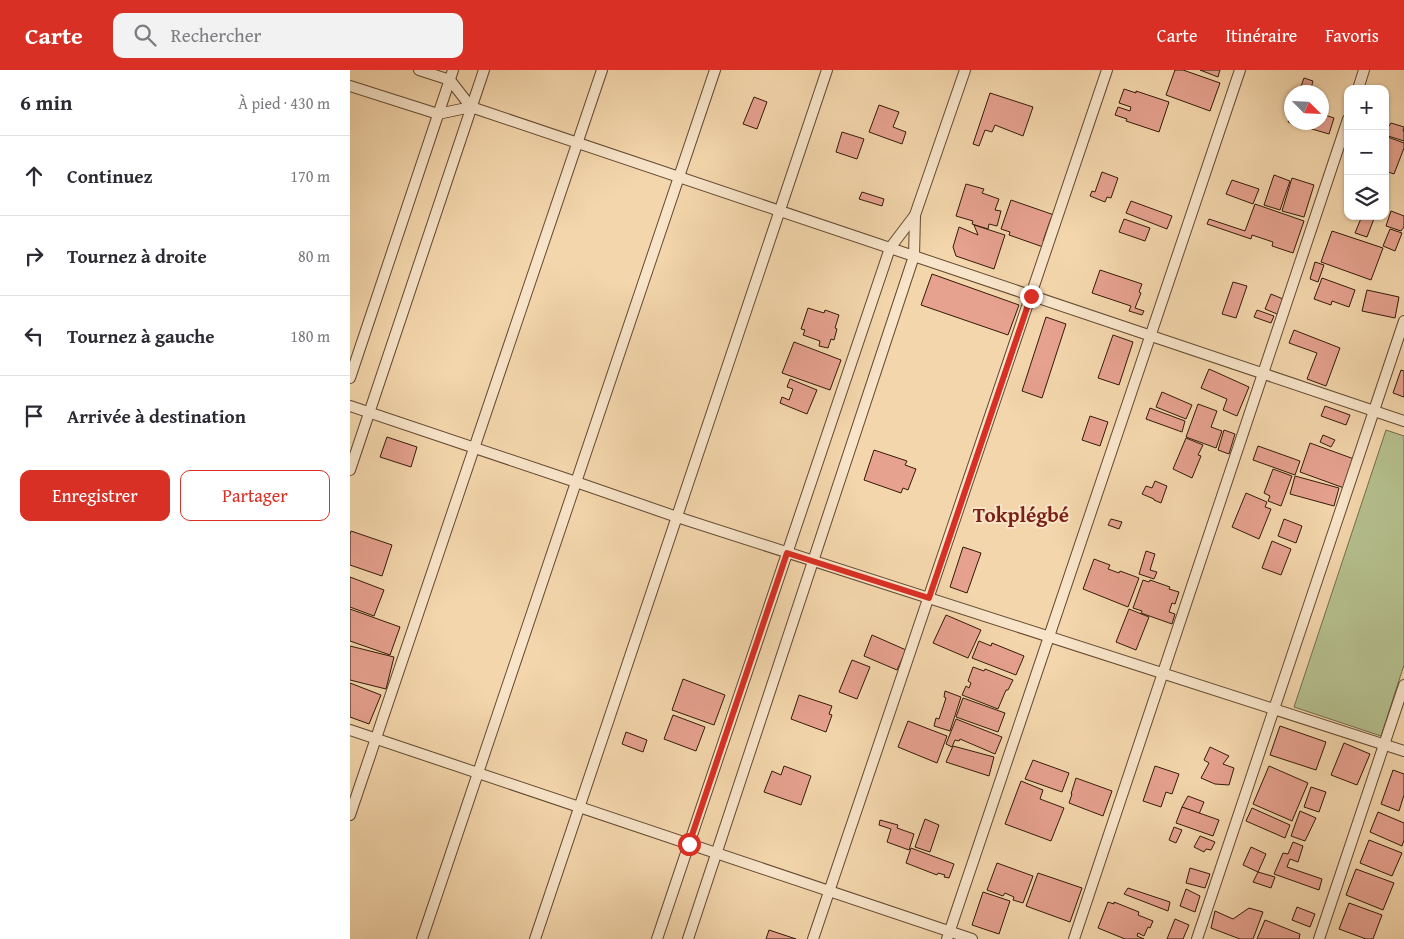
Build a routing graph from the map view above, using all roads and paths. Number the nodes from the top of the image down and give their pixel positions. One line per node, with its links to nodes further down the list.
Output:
1 (419, 70): 10 (street)
2 (484, 70): 13 (street)
3 (602, 70): 16 (street)
4 (715, 70): 17 (street)
5 (827, 70): 18 (street)
6 (965, 70): 19 (street)
7 (1108, 70): 22 (street)
8 (1240, 70): 24 (street)
9 (1364, 70): 11 (street)
10 (451, 75): 13 (street); 14 (street)
11 (1359, 85)
12 (350, 86): 14 (street)
13 (471, 107): 14 (street); 16 (street); 29 (street)
14 (438, 114): 26 (street)
15 (1344, 130): 25 (street)
16 (577, 143): 17 (street); 31 (street)
17 (679, 177): 18 (street); 33 (street)
18 (780, 211): 20 (street); 34 (street)
19 (915, 215): 20 (street); 21 (street)
20 (890, 248): 21 (street); 35 (street)
21 (914, 256): 22 (street); 36 (street)
22 (1031, 296): 24 (street); 37 (street)
23 (1404, 321): 28 (street)
24 (1150, 335): 25 (street); 38 (street)
25 (1262, 373): 28 (street); 39 (street)
26 (350, 378)
27 (350, 406): 29 (street)
28 (1374, 410): 30 (street); 41 (street)
29 (369, 413): 31 (street); 32 (street)
30 (1404, 420)
31 (474, 448): 33 (street); 43 (street)
32 (350, 470)
33 (576, 482): 34 (street); 46 (street)
34 (677, 517): 35 (street); 47 (street)
35 (787, 553): 36 (street); 49 (street)
36 (813, 560): 37 (street); 50 (street)
37 (929, 598): 38 (street); 51 (street)
38 (1049, 637): 39 (street); 52 (street)
39 (1162, 673): 41 (street); 59 (street)
40 (1404, 685): 44 (street)
41 (1274, 709): 44 (street); 60 (street)
42 (350, 730): 43 (street)
43 (376, 739): 46 (street); 48 (street)
44 (1384, 745): 45 (street); 61 (street)
45 (1404, 751)
46 (478, 773): 47 (street); 53 (street)
47 (580, 807): 49 (street); 54 (street)
48 (350, 815)
49 (689, 844): 50 (street); 55 (street)
50 (717, 853): 51 (street); 56 (street)
51 (830, 891): 52 (street); 57 (street)
52 (948, 935): 58 (street)
53 (422, 939)
54 (535, 939)
55 (657, 939)
56 (688, 939)
57 (813, 939)
58 (972, 939)
59 (1074, 939)
60 (1197, 939)
61 (1319, 939)

